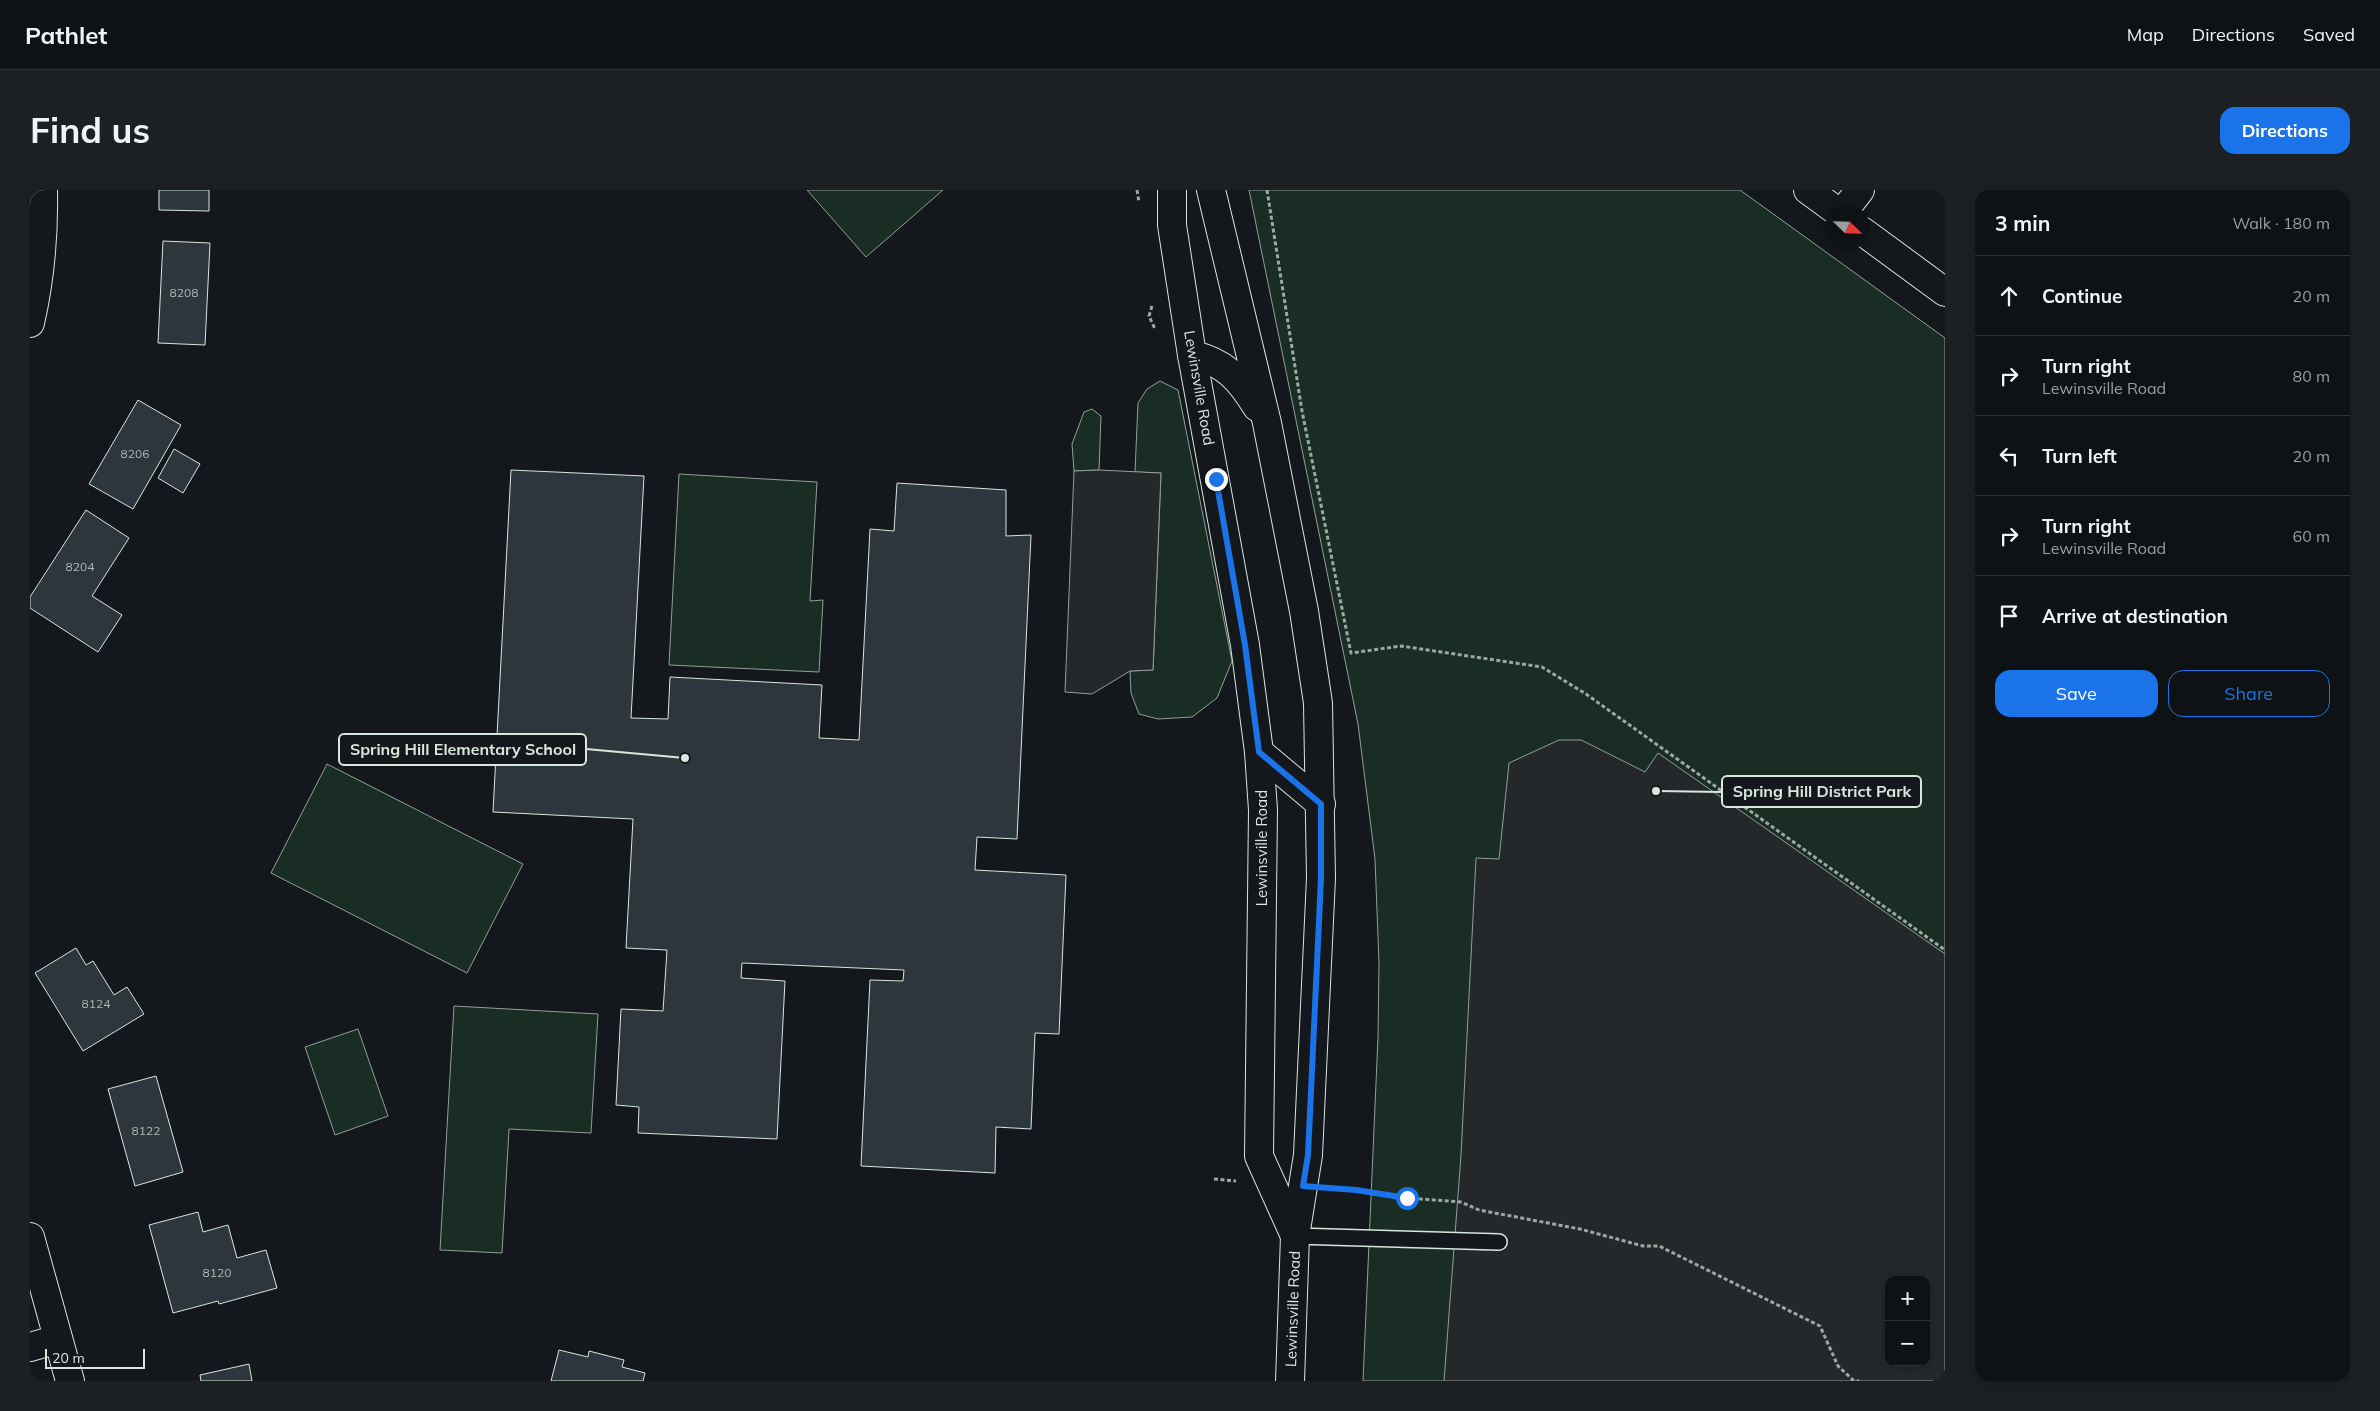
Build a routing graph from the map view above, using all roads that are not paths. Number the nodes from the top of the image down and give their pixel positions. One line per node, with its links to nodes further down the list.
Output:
1 (43, 190): 10 (main road)
2 (1172, 190): 11 (main road, Lewinsville Road)
3 (1211, 190): 12 (main road, Lewinsville Road)
4 (1808, 190): 6 (main road)
5 (1860, 190): 7 (main road)
6 (1828, 205)
7 (1848, 205)
8 (1870, 237): 9 (main road)
9 (1945, 292)
10 (30, 323)
11 (1192, 355): 12 (main road); 13 (main road, Lewinsville Road)
12 (1267, 423): 14 (main road, Lewinsville Road)
13 (1259, 752): 14 (main road); 15 (main road, Lewinsville Road)
14 (1321, 804): 15 (main road, Lewinsville Road)
15 (1295, 1236): 17 (lane); 21 (main road, Lewinsville Road)
16 (30, 1237): 18 (main road)
17 (1499, 1242)
18 (58, 1338): 19 (main road); 20 (main road)
19 (30, 1346)
20 (70, 1381)
21 (1290, 1381)

